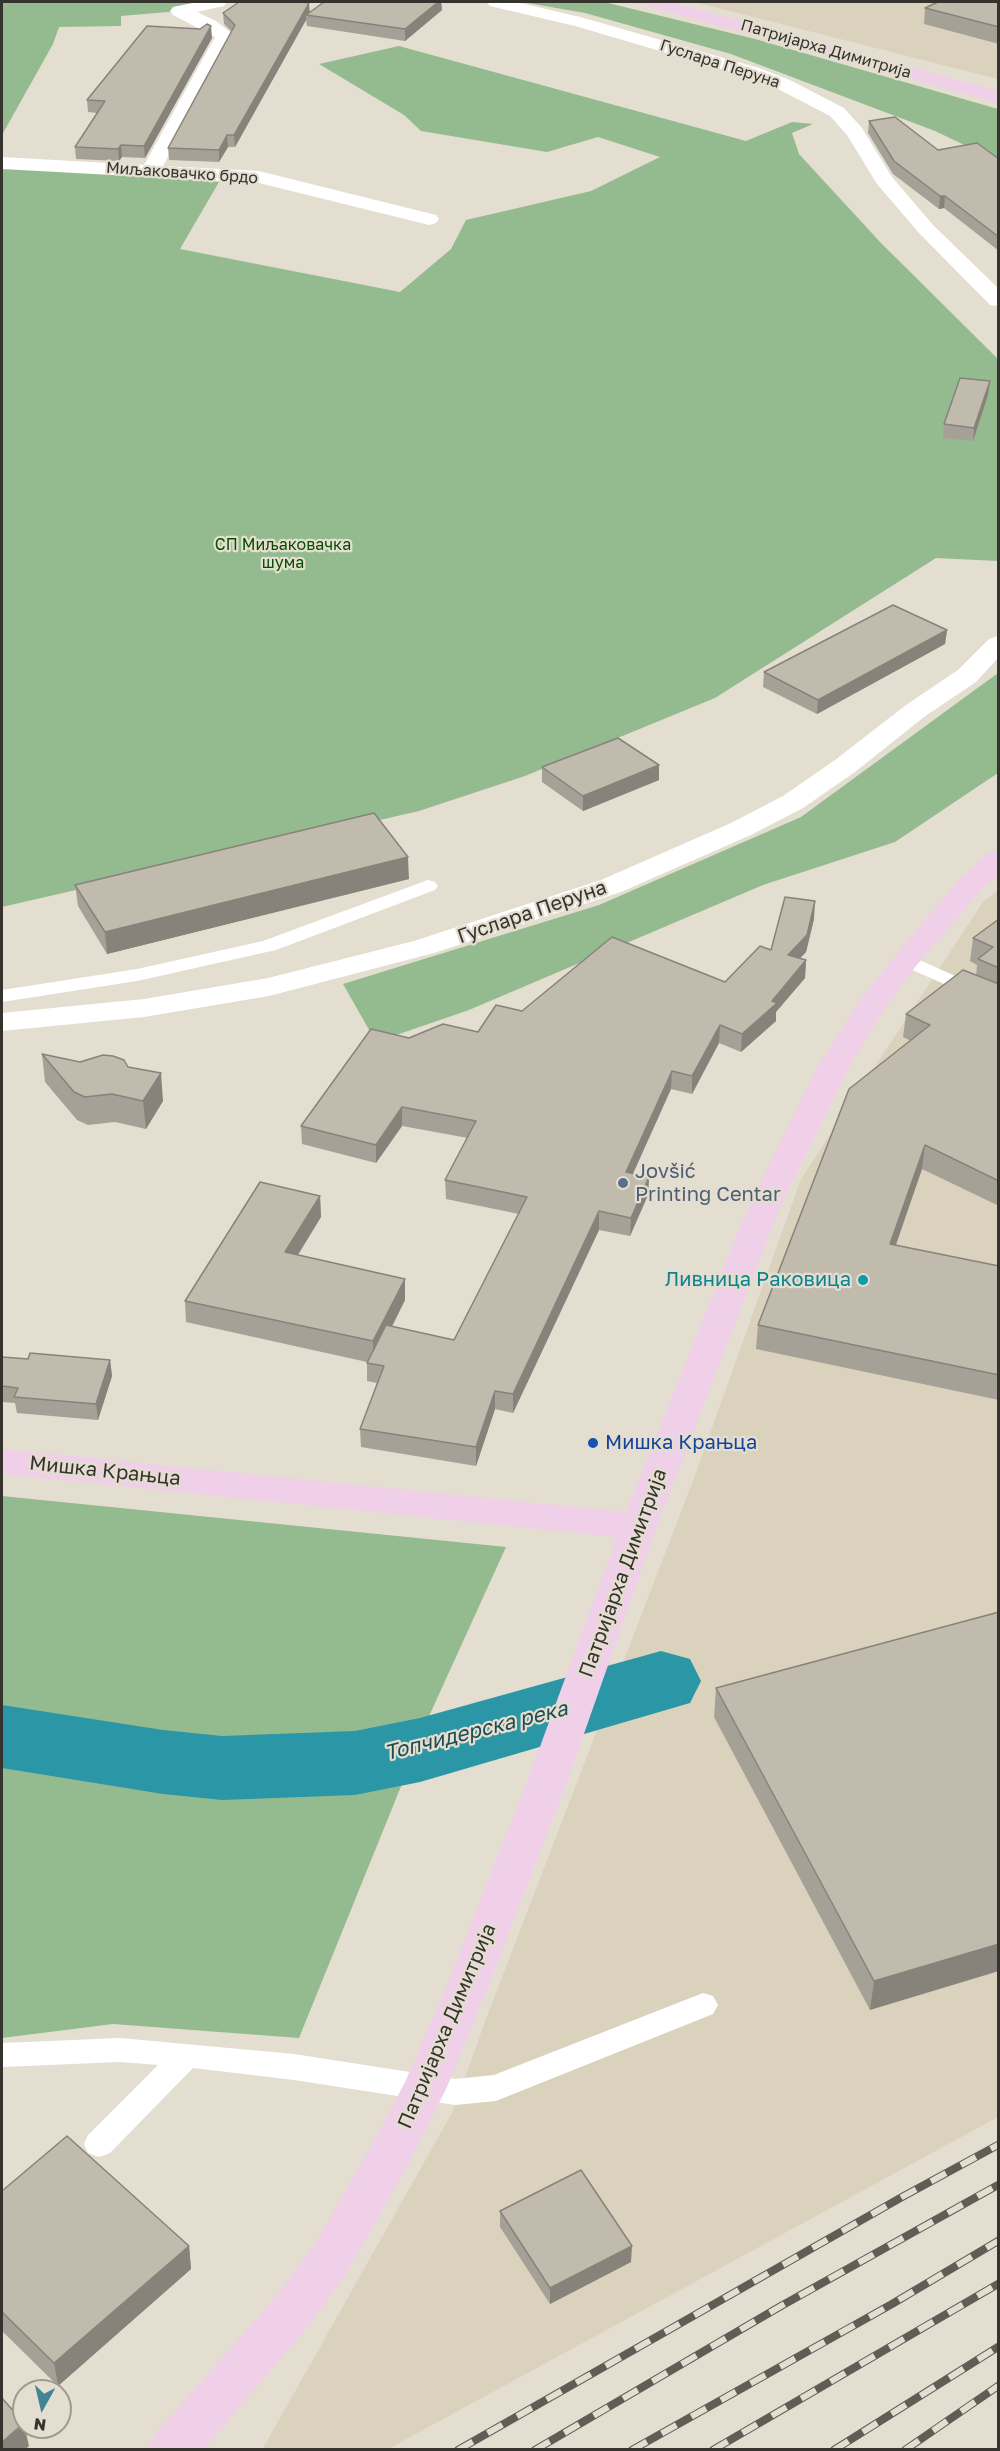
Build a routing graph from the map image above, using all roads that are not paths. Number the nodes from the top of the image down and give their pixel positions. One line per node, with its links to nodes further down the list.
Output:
1 (218, 2): 6 (street)
2 (496, 2): 8 (street, Гуслара Перуна)
3 (653, 2): 4 (main road, Патријарха Димитрија)
4 (999, 97)
5 (2, 163): 6 (street, Миљаковачко брдо)
6 (151, 170): 7 (street, Миљаковачко брдо)
7 (429, 219)
8 (999, 300)
9 (999, 644): 15 (street, Гуслара Перуна)
10 (999, 859): 12 (main road, Патријарха Димитрија)
11 (428, 886): 13 (lane)
12 (906, 960): 14 (lane); 17 (main road, Патријарха Димитрија)
13 (2, 996)
14 (999, 1002)
15 (2, 1022)
16 (2, 1461): 17 (main road, Мишка Крањца)
17 (639, 1526): 21 (main road, Патријарха Димитрија)
18 (703, 2005): 21 (lane)
19 (2, 2055): 20 (lane)
20 (187, 2055): 21 (lane); 22 (lane)
21 (424, 2087): 23 (main road, Патријарха Димитрија)
22 (99, 2144)
23 (172, 2450)

